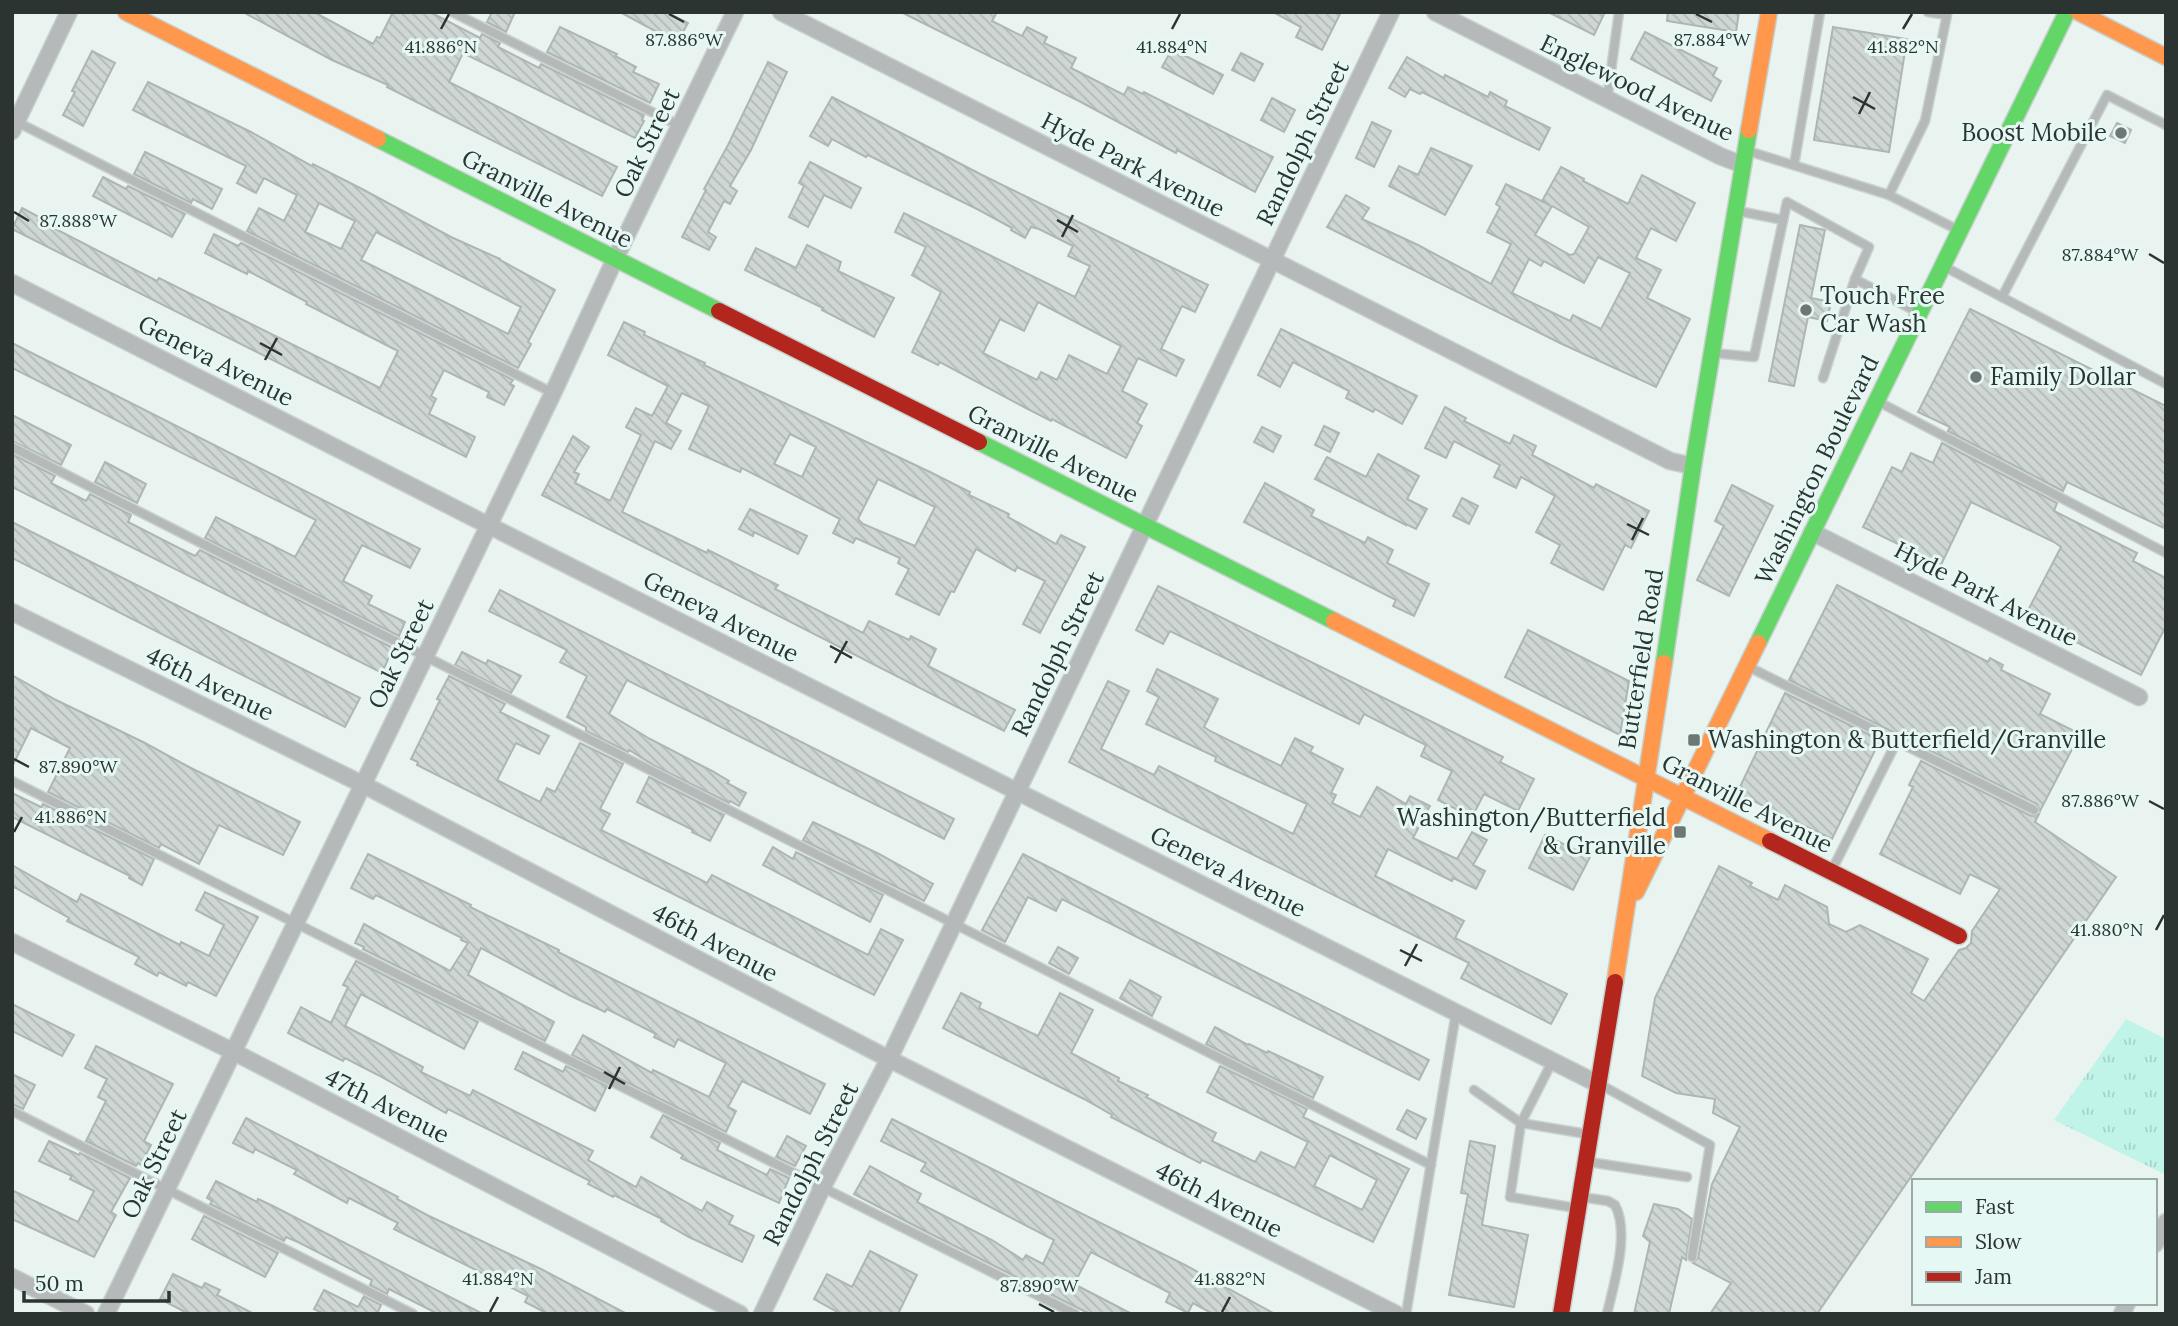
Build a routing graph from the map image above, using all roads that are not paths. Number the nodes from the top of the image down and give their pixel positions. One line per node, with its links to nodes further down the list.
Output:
1 (69, 12): 16 (street)
2 (126, 12): 25 (main road, Granville Avenue)
3 (452, 12): 18 (lane)
4 (735, 12): 18 (street, Oak Street)
5 (781, 12): 26 (street, Hyde Park Avenue)
6 (1391, 12): 26 (street, Randolph Street)
7 (1435, 12): 15 (street, Englewood Avenue)
8 (1619, 12): 15 (lane)
9 (1769, 12): 19 (main road, Butterfield Road)
10 (1820, 12): 20 (lane)
11 (1928, 12): 21 (lane)
12 (2067, 12): 24 (main road, Washington Boulevard)
13 (2078, 12): 14 (main road)
14 (2166, 57)
15 (1607, 100): 19 (street, Englewood Avenue)
16 (14, 124): 35 (lane)
17 (2166, 125): 30 (lane)
18 (680, 126): 25 (street, Oak Street)
19 (1744, 158): 20 (lane); 22 (main road, Butterfield Road)
20 (1794, 165): 21 (lane)
21 (1889, 195): 24 (lane)
22 (1735, 211): 23 (lane); 32 (main road, Butterfield Road)
23 (1783, 220): 28 (lane); 32 (lane)
24 (1960, 231): 27 (main road, Washington Boulevard)
25 (615, 259): 35 (street, Oak Street); 40 (main road, Granville Avenue)
26 (1271, 261): 38 (street, Hyde Park Avenue); 40 (street, Randolph Street)
27 (1943, 266): 30 (lane); 31 (main road, Washington Boulevard)
28 (1855, 279): 31 (lane); 33 (lane)
29 (12, 283): 39 (street, Geneva Avenue)
30 (2002, 297): 34 (lane)
31 (1919, 314): 36 (main road, Washington Boulevard)
32 (1712, 353): 38 (main road, Butterfield Road)
33 (1823, 378)
34 (2166, 384)
35 (553, 393): 39 (street, Oak Street)
36 (1877, 400): 41 (main road, Washington Boulevard); 42 (lane)
37 (12, 447): 44 (lane)
38 (1693, 466): 48 (main road, Butterfield Road)
39 (488, 525): 44 (street, Oak Street); 51 (street, Geneva Avenue)
40 (1144, 526): 48 (main road, Granville Avenue); 51 (street, Randolph Street)
41 (1812, 532): 45 (main road, Washington Boulevard); 46 (street, Hyde Park Avenue)
42 (2166, 553)
43 (12, 612): 50 (street, 46th Avenue)
44 (424, 657): 50 (street, Oak Street); 56 (lane)
45 (1747, 666): 47 (lane); 52 (main road, Washington Boulevard)
46 (2139, 697)
47 (1897, 741): 53 (lane); 54 (lane)
48 (1646, 778): 52 (main road, Granville Avenue); 55 (main road, Butterfield Road)
49 (12, 781): 57 (lane)
50 (364, 785): 57 (street, Oak Street); 62 (street, 46th Avenue)
51 (1017, 791): 56 (street, Randolph Street); 60 (street, Geneva Avenue)
52 (1682, 797): 54 (main road, Granville Avenue); 55 (main road, Washington Boulevard)
53 (2035, 810)
54 (1831, 872): 58 (main road, Granville Avenue)
55 (1627, 911): 64 (main road, Butterfield Road)
56 (954, 923): 62 (street, Randolph Street); 70 (lane)
57 (296, 925): 61 (street, Oak Street); 72 (lane)
58 (1959, 936)
59 (12, 942): 61 (street, 47th Avenue)
60 (1456, 1013): 63 (street, Geneva Avenue); 70 (lane)
61 (234, 1052): 73 (street, Oak Street); 82 (street, 47th Avenue)
62 (889, 1059): 72 (street, Randolph Street); 85 (street, 46th Avenue)
63 (1552, 1062): 64 (street, Geneva Avenue); 67 (lane)
64 (1598, 1084): 68 (main road, Butterfield Road); 77 (lane)
65 (1474, 1090): 67 (lane)
66 (12, 1111): 73 (lane)
67 (1521, 1123): 68 (lane); 74 (lane)
68 (1590, 1135): 69 (main road, Butterfield Road)
69 (1586, 1161): 71 (lane); 74 (main road, Butterfield Road)
70 (1431, 1165): 86 (lane)
71 (1688, 1177)
72 (822, 1188): 83 (street, Randolph Street); 84 (lane)
73 (167, 1189): 80 (street, Oak Street); 81 (lane)
74 (1579, 1203): 87 (main road, Butterfield Road); 88 (lane)
75 (2166, 1222): 76 (street)
76 (2157, 1240)
77 (1692, 1257)
78 (12, 1277): 79 (street)
79 (86, 1314)
80 (106, 1314)
81 (413, 1314)
82 (740, 1314)
83 (762, 1314)
84 (1075, 1314)
85 (1396, 1314)
86 (1406, 1314)
87 (1561, 1314)
88 (1607, 1314)

